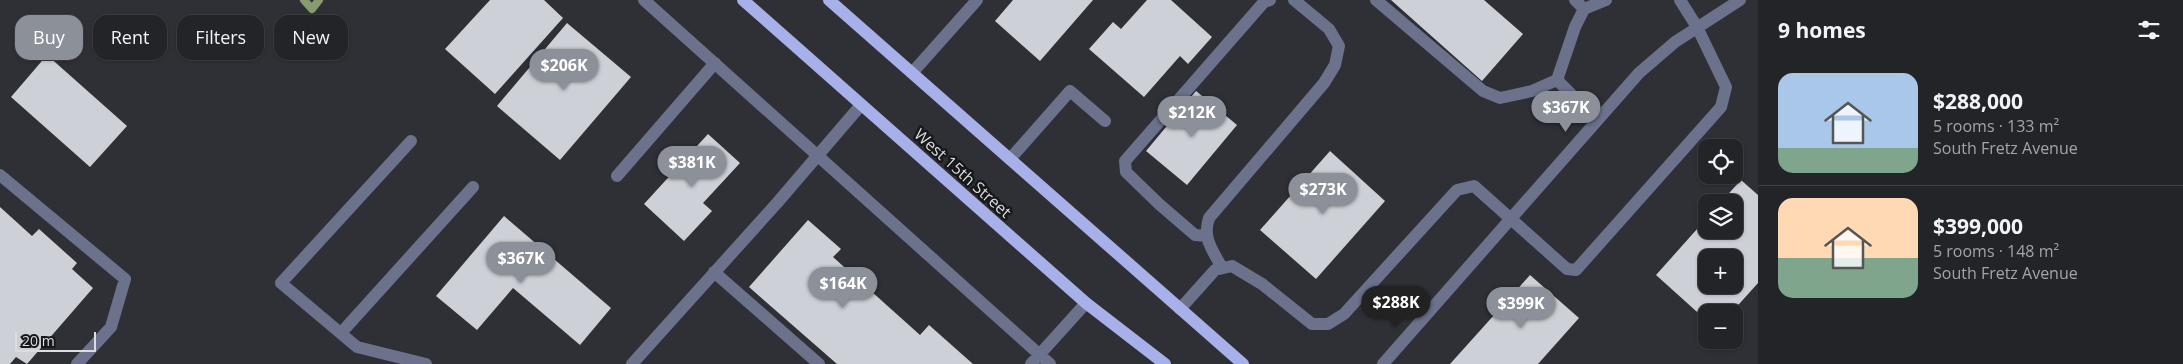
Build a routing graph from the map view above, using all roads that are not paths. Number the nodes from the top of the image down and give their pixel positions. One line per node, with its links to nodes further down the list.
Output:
1 (644, 0): 13 (street)
2 (743, 0): 16 (main road, West 15th Street)
3 (829, 0): 14 (main road)
4 (977, 0): 14 (street)
5 (1294, 0): 26 (street)
6 (1376, 0): 15 (street)
7 (1606, 0): 11 (street)
8 (1680, 0): 12 (street)
9 (1740, 0): 12 (street)
10 (1267, 1): 26 (street)
11 (1580, 5): 15 (street)
12 (1697, 27): 17 (street); 25 (street)
13 (715, 63): 20 (street); 23 (street)
14 (912, 73): 21 (main road)
15 (1557, 80): 17 (street)
16 (861, 105): 20 (street); 29 (main road, West 15th Street)
17 (1597, 120): 25 (street)
18 (1105, 121): 21 (street)
19 (411, 141): 31 (street)
20 (818, 155): 28 (street); 32 (street)
21 (1010, 159): 30 (main road)
22 (0, 175): 33 (street)
23 (617, 176)
24 (473, 187): 31 (street)
25 (1510, 217): 27 (street); 40 (street)
26 (1207, 236): 27 (street)
27 (1222, 268): 30 (street)
28 (714, 272): 35 (street); 36 (street)
29 (1086, 303): 32 (street); 38 (main road, West 15th Street)
30 (1180, 309): 39 (main road)
31 (341, 333): 34 (street)
32 (1036, 359): 37 (street)
33 (77, 364)
34 (426, 364)
35 (632, 364)
36 (819, 364)
37 (1050, 364)
38 (1165, 364)
39 (1243, 364)
40 (1383, 364)

